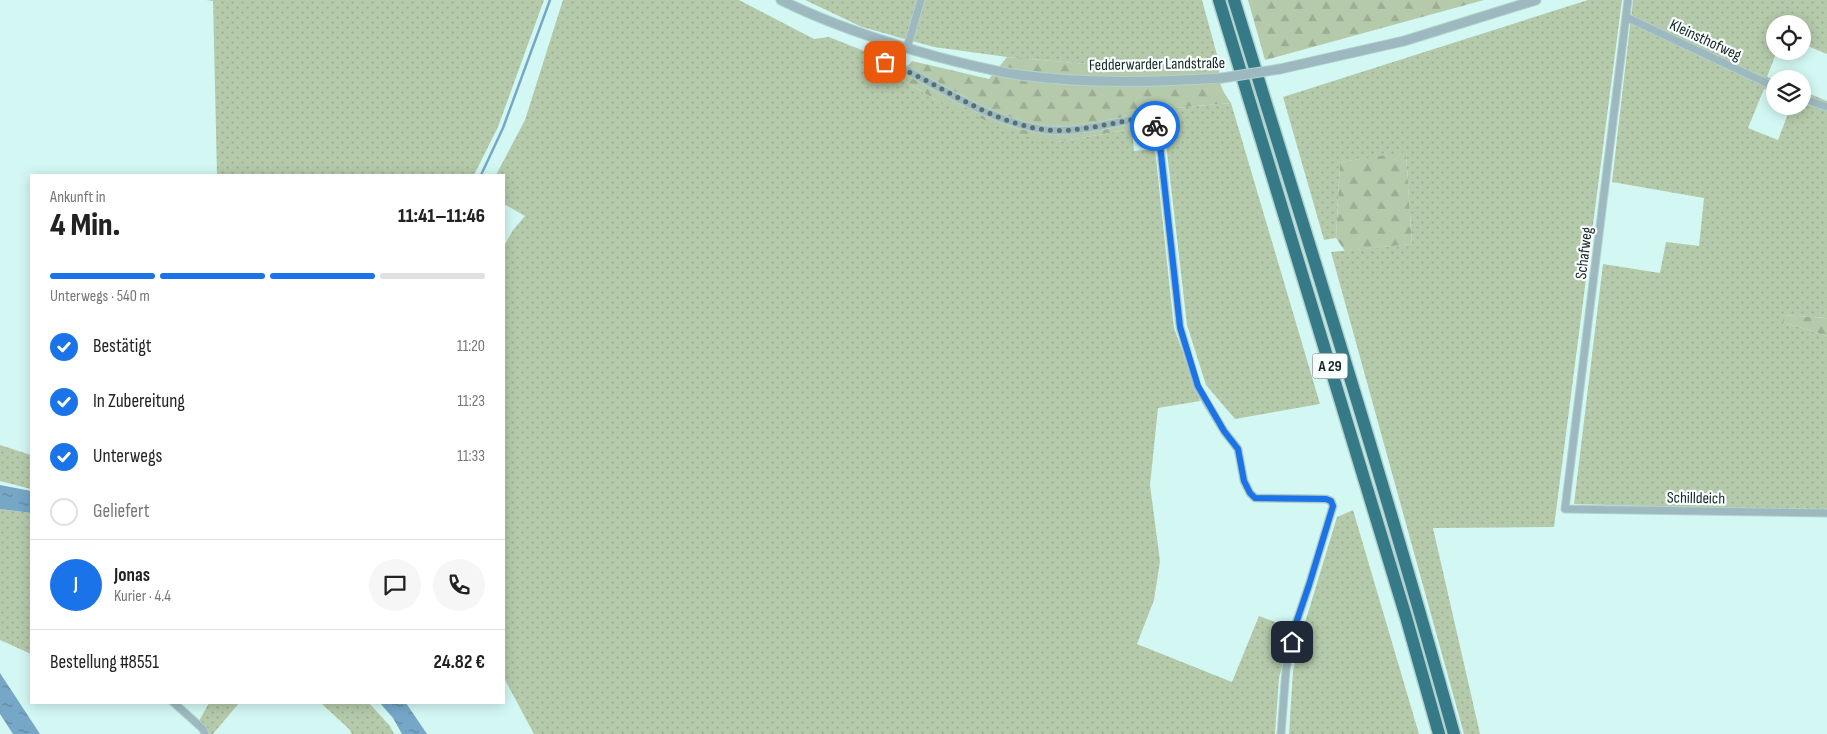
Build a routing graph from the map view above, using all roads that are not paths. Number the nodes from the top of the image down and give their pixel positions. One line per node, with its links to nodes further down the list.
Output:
1 (781, 0): 8 (street, Fedderwarder Landstraße)
2 (921, 0): 9 (street)
3 (1218, 0): 18 (highway, A 29)
4 (1234, 0): 19 (highway, A 29)
5 (1536, 0): 9 (street, Fedderwarder Landstraße, bridge)
6 (1628, 0): 7 (street, Schafweg)
7 (1626, 17): 10 (street, Kleinsthofweg); 13 (street, Schafweg)
8 (880, 40): 9 (street, Fedderwarder Landstraße); 17 (street)
9 (907, 48)
10 (1766, 83)
11 (1811, 102): 12 (street)
12 (1827, 108)
13 (1565, 509): 14 (street, Schilldeich)
14 (1827, 513)
15 (175, 704): 16 (street)
16 (205, 734)
17 (1281, 734)
18 (1439, 734)
19 (1454, 734)

